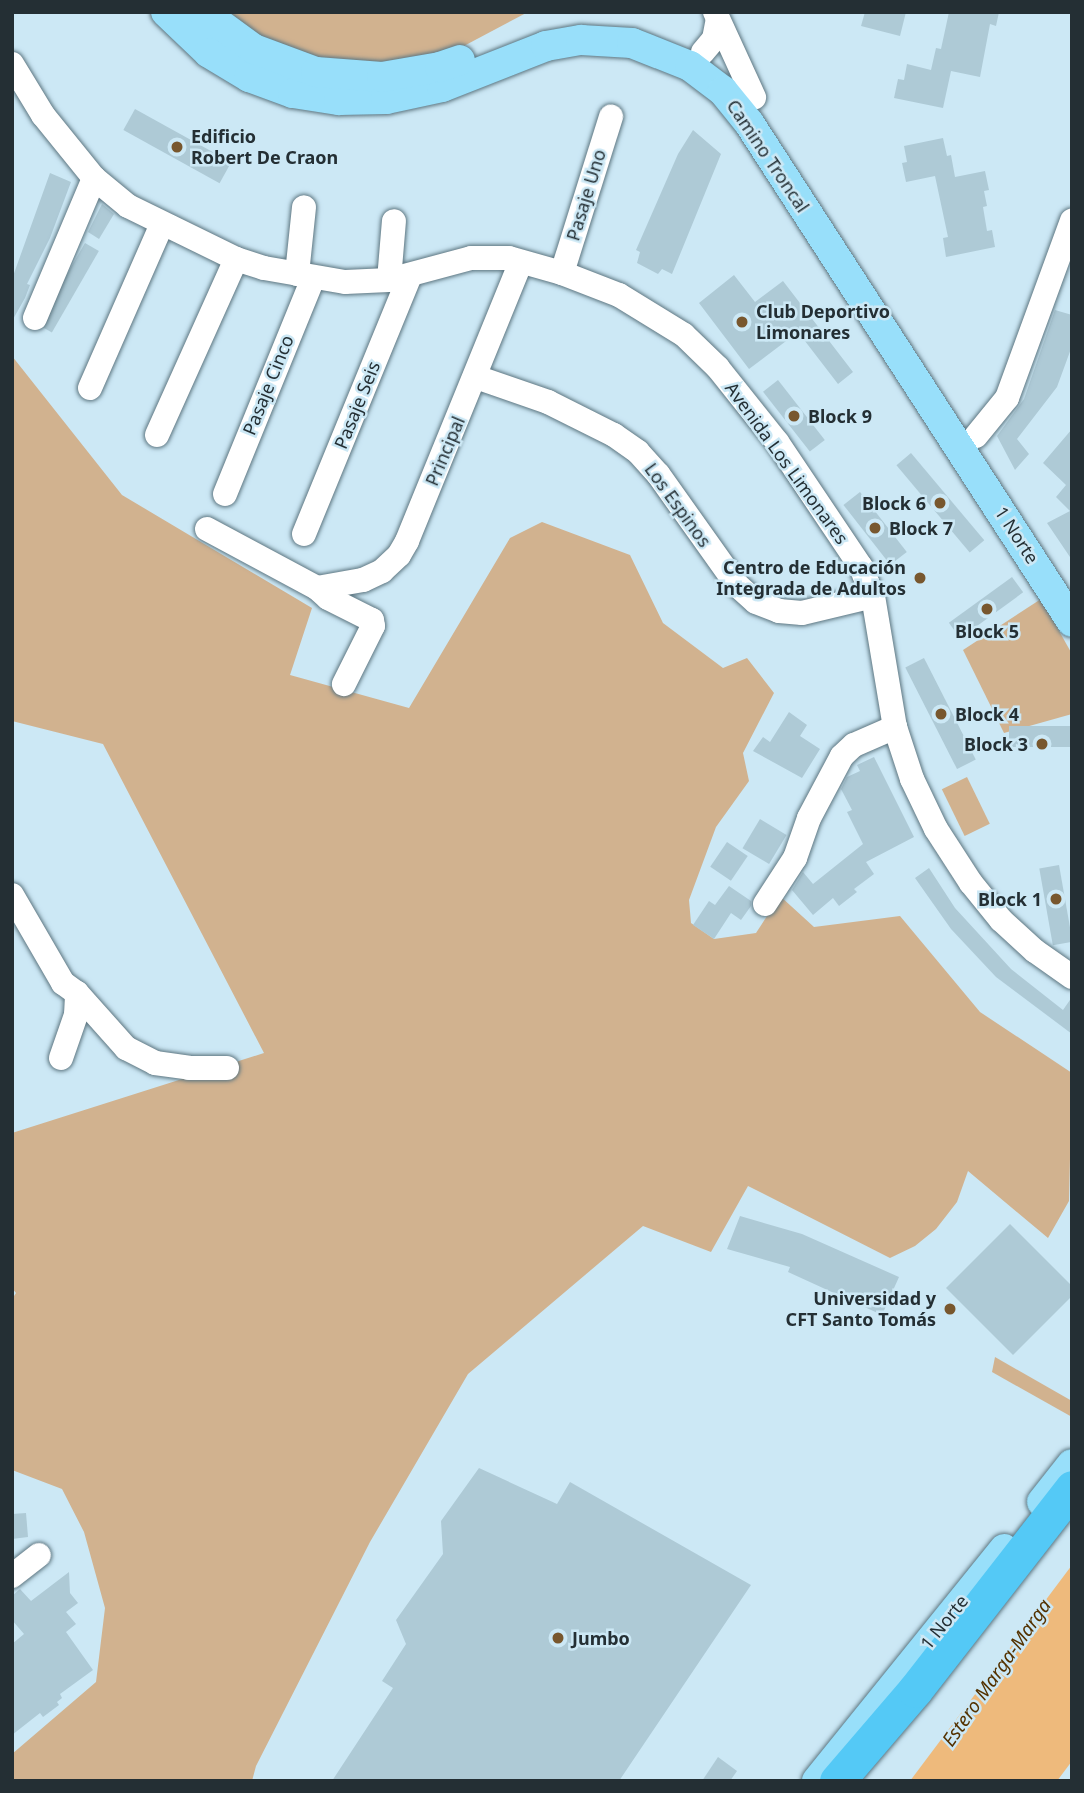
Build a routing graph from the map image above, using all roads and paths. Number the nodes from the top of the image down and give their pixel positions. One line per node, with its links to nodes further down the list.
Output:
1 (166, 12): 22 (main road, Camino Troncal)
2 (203, 12): 4 (main road, Camino Troncal)
3 (716, 16): 4 (street); 6 (street)
4 (704, 52): 6 (main road, Camino Troncal)
5 (12, 64): 8 (street, Avenida Los Limonares)
6 (754, 97): 22 (main road, Camino Troncal)
7 (611, 117): 15 (street, Pasaje Uno)
8 (94, 178): 12 (street, Avenida Los Limonares); 18 (street)
9 (304, 207): 16 (street, Pasaje Cinco)
10 (1072, 220): 22 (street)
11 (394, 221): 17 (street, Pasaje Seis)
12 (162, 224): 13 (street, Avenida Los Limonares); 20 (street)
13 (236, 259): 16 (street, Avenida Los Limonares); 21 (street)
14 (521, 262): 15 (street, Avenida Los Limonares); 17 (street, Avenida Los Limonares); 19 (street, Principal)
15 (562, 273): 28 (street, Avenida Los Limonares)
16 (304, 276): 17 (street, Avenida Los Limonares); 23 (street, Pasaje Cinco)
17 (400, 278): 25 (street, Pasaje Seis)
18 (35, 318)
19 (476, 377): 26 (street, Principal); 28 (street, Los Espinos)
20 (90, 388)
21 (158, 435)
22 (969, 442): 27 (main road, 1 Norte); 29 (main road, 1 Norte)
23 (225, 494)
24 (207, 529): 26 (street)
25 (304, 534)
26 (317, 588): 30 (street)
27 (1072, 588)
28 (873, 596): 31 (street, Avenida Los Limonares)
29 (1072, 622)
30 (344, 684)
31 (895, 727): 33 (street); 34 (street, Avenida Los Limonares)
32 (12, 895): 35 (street)
33 (765, 904)
34 (1072, 977)
35 (77, 993): 36 (street); 37 (street)
36 (61, 1058)
37 (227, 1068)
38 (1072, 1464): 43 (main road, 1 Norte)
39 (1072, 1488): 44 (highway)
40 (1072, 1511): 45 (main road, 1 Norte)
41 (39, 1555): 42 (street)
42 (12, 1576)
43 (817, 1781)
44 (837, 1781)
45 (857, 1781)

